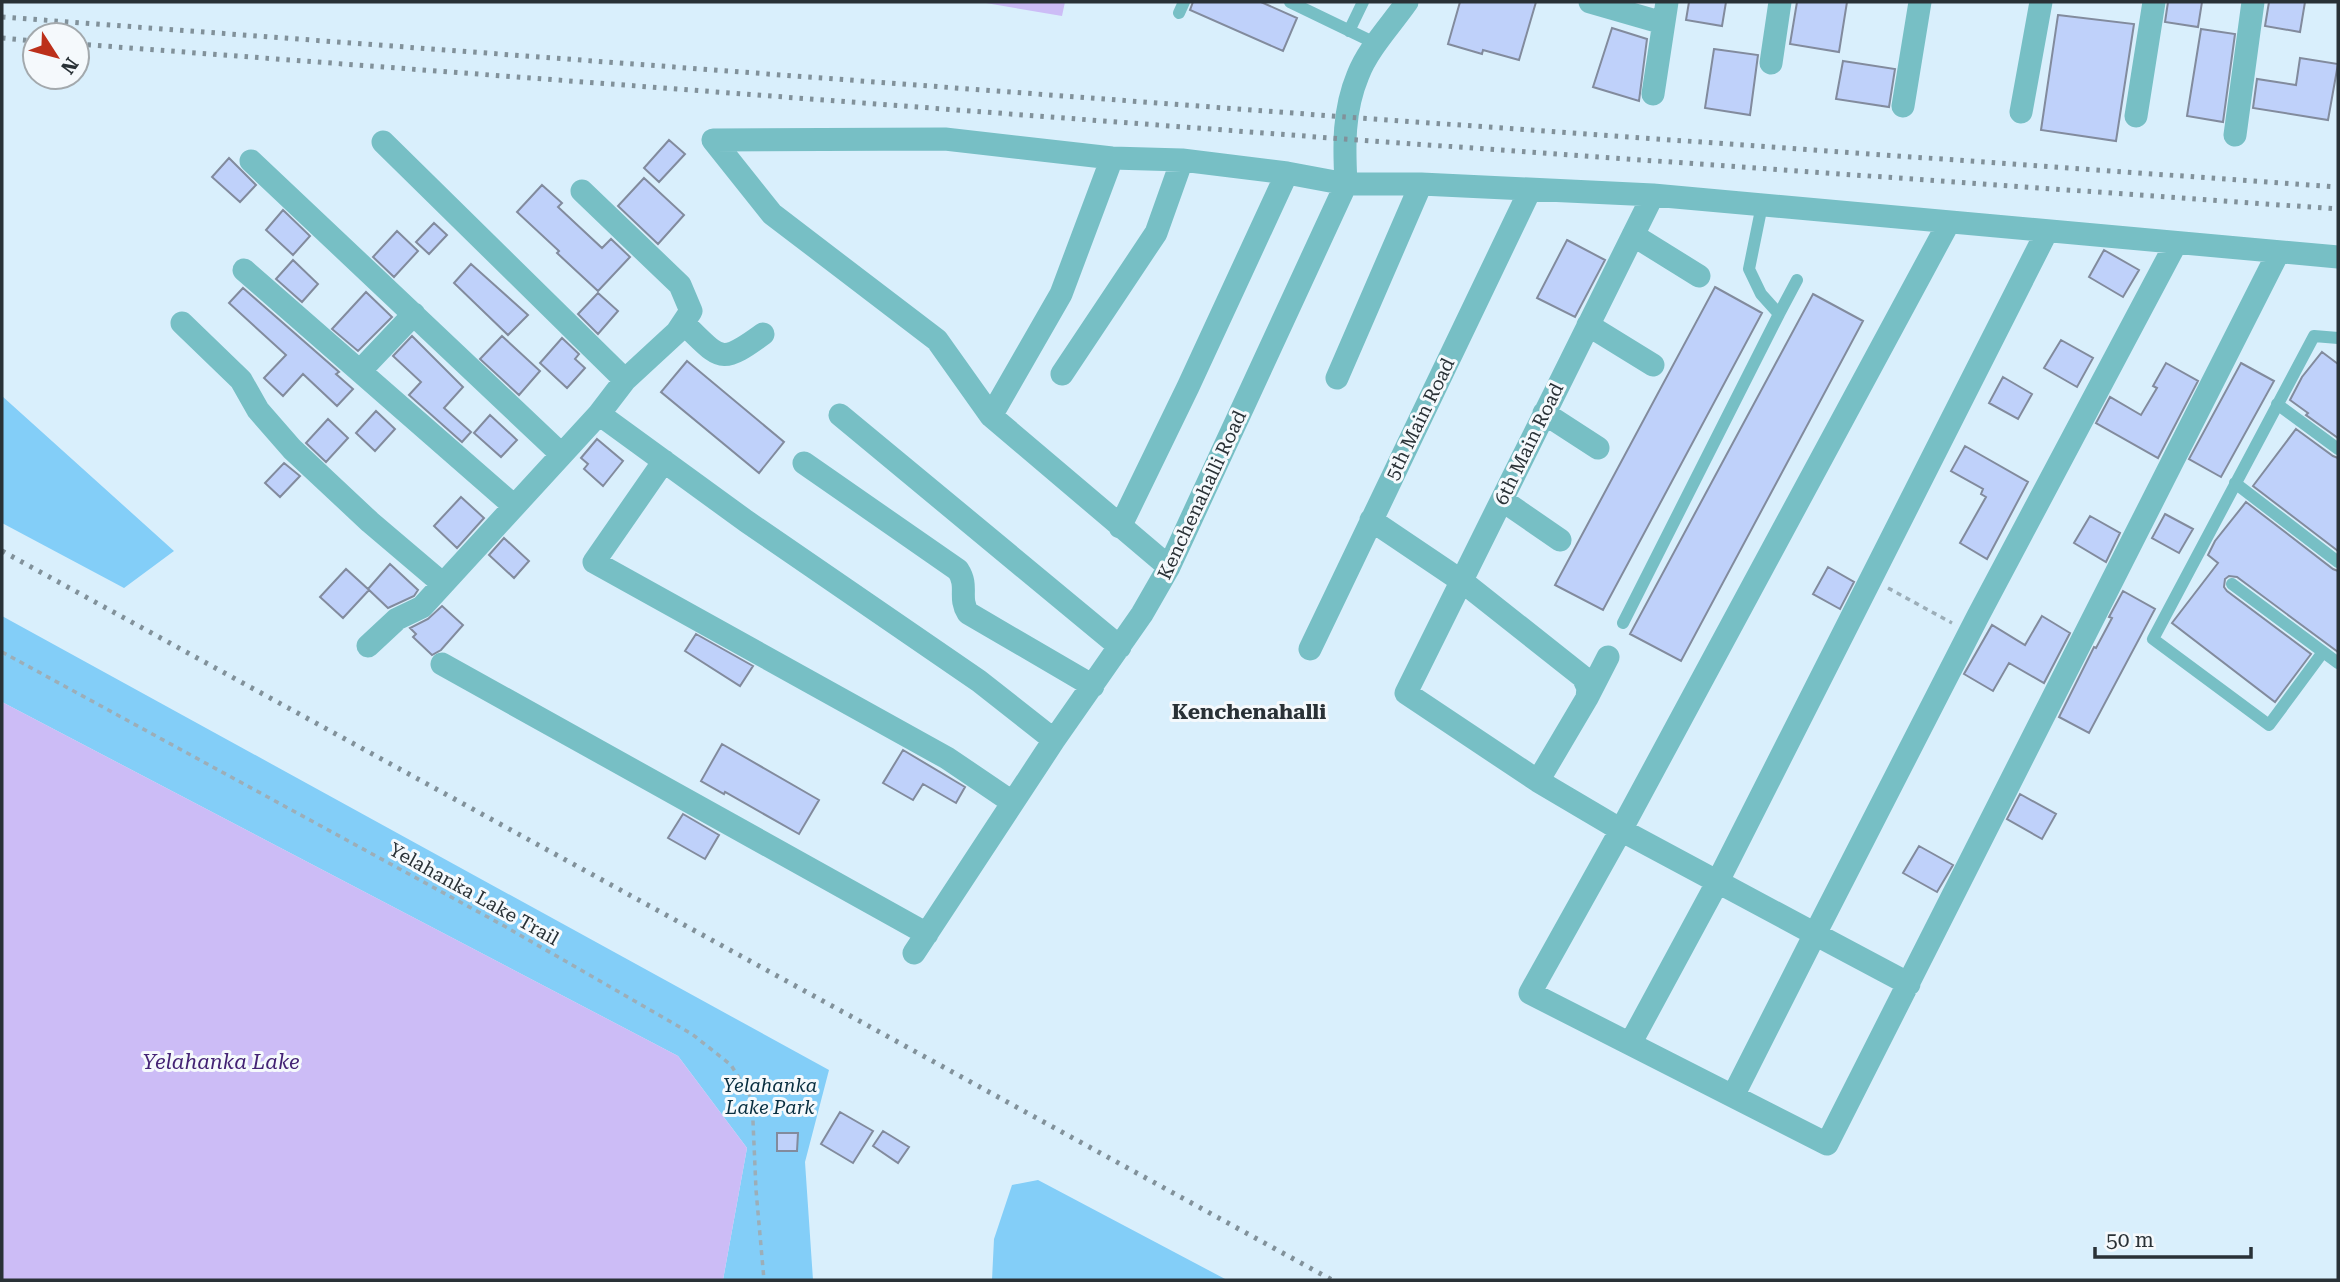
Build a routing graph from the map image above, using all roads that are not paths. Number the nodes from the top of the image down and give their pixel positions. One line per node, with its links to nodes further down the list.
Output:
1 (1290, 2): 11 (lane)
2 (1363, 2): 11 (lane)
3 (1407, 2): 12 (street, Kenchenahalli Road)
4 (1590, 2): 10 (street)
5 (1780, 2): 13 (street)
6 (1920, 2): 15 (street)
7 (2041, 2): 16 (street)
8 (2154, 2): 17 (street)
9 (2253, 2): 18 (street)
10 (1665, 12): 14 (street)
11 (1349, 31): 12 (lane)
12 (1377, 44): 24 (street, Kenchenahalli Road)
13 (1771, 63)
14 (1653, 94)
15 (1903, 106)
16 (2021, 112)
17 (2136, 116)
18 (2235, 135)
19 (383, 142): 50 (street)
20 (1112, 158): 21 (street); 55 (street); 55 (street)
21 (1182, 160): 23 (street); 48 (street)
22 (251, 161): 39 (street)
23 (1287, 173): 24 (street); 65 (street)
24 (1346, 184): 25 (street); 68 (street, Kenchenahalli Road)
25 (1421, 184): 26 (street); 49 (street)
26 (1530, 190): 28 (street); 64 (street, 5th Main Road)
27 (582, 191): 42 (street)
28 (1653, 195): 29 (street); 32 (street, 6th Main Road)
29 (1762, 205): 30 (street); 40 (lane)
30 (1949, 222): 31 (street); 85 (street)
31 (2047, 232): 33 (street); 86 (street)
32 (1633, 235): 37 (street); 43 (street, 6th Main Road)
33 (2176, 243): 34 (street); 87 (street)
34 (2278, 253): 35 (street); 88 (street)
35 (2338, 257)
36 (244, 270): 47 (street)
37 (1699, 276)
38 (1797, 280): 40 (lane)
39 (414, 314): 47 (street); 58 (street)
40 (1779, 314): 72 (lane)
41 (181, 323): 70 (street)
42 (683, 323): 44 (street); 50 (street)
43 (1588, 325): 46 (street); 52 (street, 6th Main Road)
44 (763, 334)
45 (2338, 338): 51 (lane)
46 (1653, 365)
47 (360, 371): 63 (street)
48 (1062, 374)
49 (1337, 378)
50 (625, 380): 53 (street)
51 (2277, 404): 57 (lane); 61 (lane)
52 (1544, 413): 56 (street); 62 (street, 6th Main Road)
53 (599, 414): 58 (street); 59 (street)
54 (839, 415): 74 (street)
55 (992, 416): 65 (street)
56 (1598, 448)
57 (2338, 449)
58 (561, 454): 63 (street)
59 (664, 461): 82 (street); 84 (street)
60 (804, 463): 80 (street)
61 (2235, 483): 67 (lane); 76 (lane)
62 (1502, 500): 66 (street); 69 (street, 6th Main Road)
63 (514, 506): 70 (street)
64 (1371, 520): 69 (street); 75 (street, 5th Main Road)
65 (1120, 527): 68 (street)
66 (1560, 540)
67 (2338, 562)
68 (1169, 567): 74 (street, Kenchenahalli Road)
69 (1463, 582): 81 (street); 83 (street, 6th Main Road)
70 (443, 584): 73 (street)
71 (2232, 584): 76 (lane)
72 (1623, 623)
73 (368, 646)
74 (1120, 647): 80 (street, Kenchenahalli Road)
75 (1310, 649)
76 (2323, 652): 78 (lane)
77 (1608, 657): 81 (street)
78 (2338, 663)
79 (442, 664): 84 (street, Kenchenahalli Road)
80 (1093, 687): 82 (street, Kenchenahalli Road)
81 (1587, 698): 83 (street)
82 (1054, 740): 84 (street, Kenchenahalli Road)
83 (1538, 781): 85 (street)
84 (1012, 802)
85 (1621, 830): 86 (street); 89 (street)
86 (1717, 883): 87 (street); 89 (street)
87 (1815, 934): 88 (street); 90 (street)
88 (1909, 984): 90 (street)
89 (1630, 1044): 90 (street)
90 (1733, 1096)

